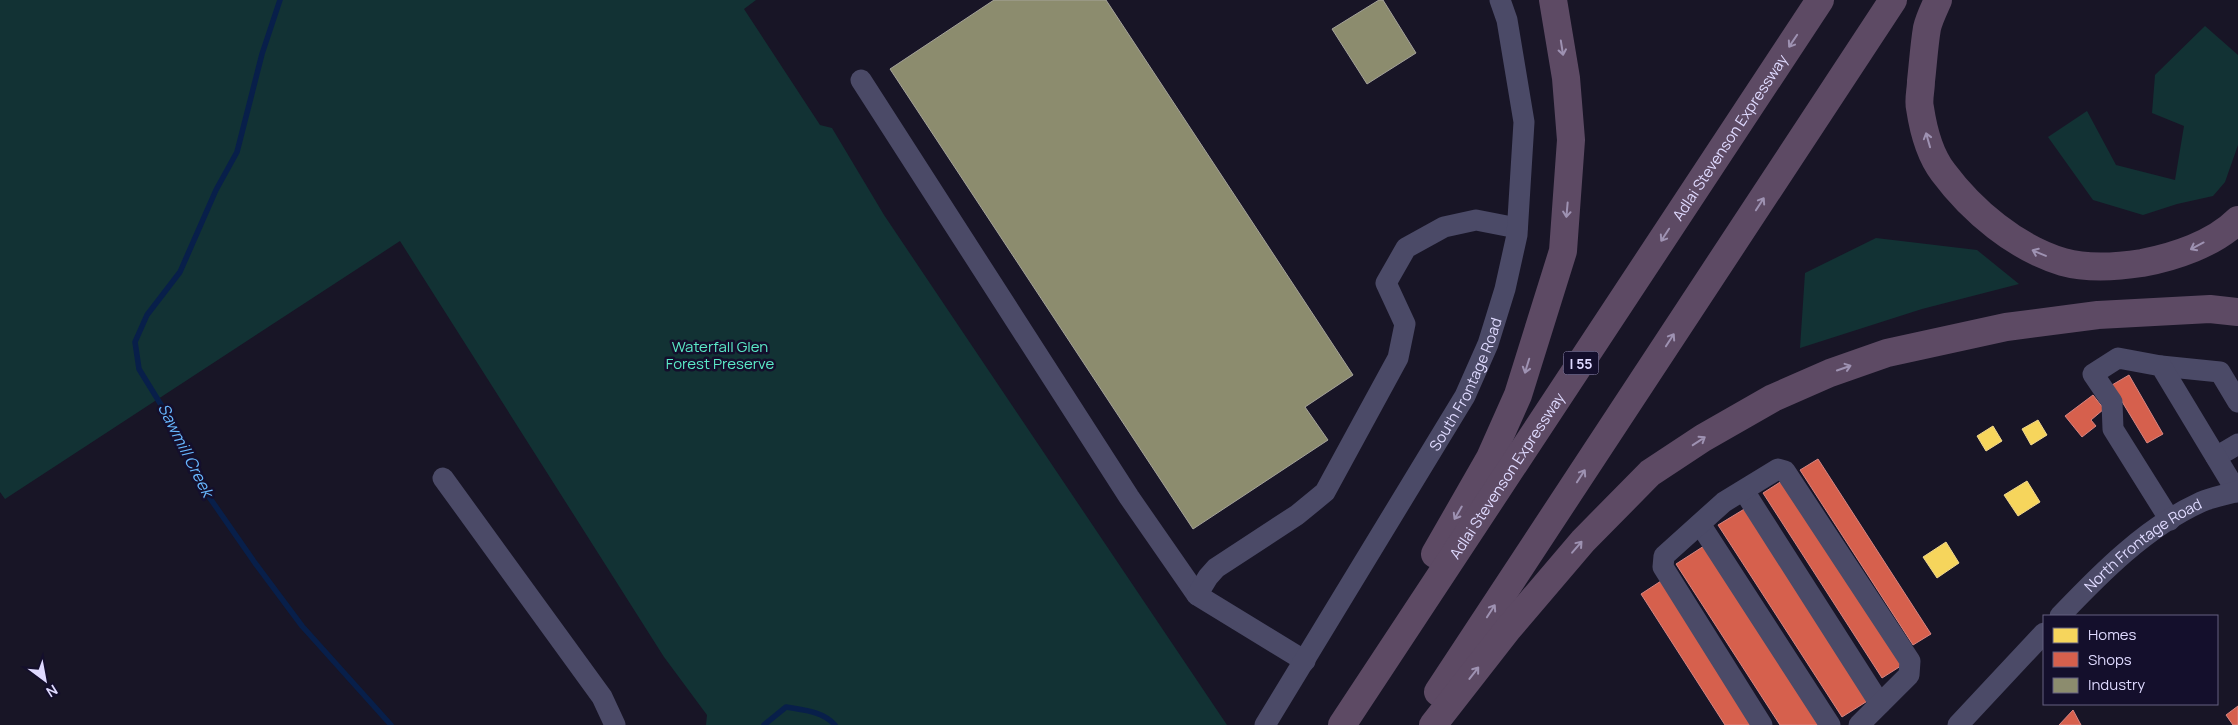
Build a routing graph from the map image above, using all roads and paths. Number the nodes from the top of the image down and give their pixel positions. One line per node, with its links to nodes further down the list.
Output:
1 (1500, 0): 8 (street, South Frontage Road)
2 (1553, 0): 26 (highway, one-way to 26)
3 (1820, 0): 27 (highway, Adlai Stevenson Expressway / I 55, one-way to 27)
4 (1893, 0): 28 (highway, one-way to 4)
5 (1938, 0): 7 (highway, one-way to 5)
6 (860, 80): 19 (street)
7 (2238, 220)
8 (1517, 228): 19 (street); 22 (street, South Frontage Road)
9 (2238, 312): 29 (highway, one-way to 9)
10 (2161, 366): 11 (street); 13 (street); 17 (street)
11 (2238, 402)
12 (2238, 444): 13 (street)
13 (2216, 457): 16 (street)
14 (443, 478): 24 (street)
15 (1744, 491): 18 (street); 23 (street); 23 (street)
16 (2238, 491): 17 (street, North Frontage Road)
17 (2170, 520): 20 (street, North Frontage Road)
18 (1700, 524): 30 (street); 31 (street)
19 (1197, 595): 22 (street)
20 (2061, 615)
21 (2043, 634): 33 (street)
22 (1305, 661): 25 (street, South Frontage Road)
23 (1880, 704): 32 (street)
24 (615, 725)
25 (1265, 725)
26 (1338, 725)
27 (1342, 725)
28 (1416, 725)
29 (1434, 725)
30 (1762, 725)
31 (1830, 725)
32 (1859, 725)
33 (1958, 725)

